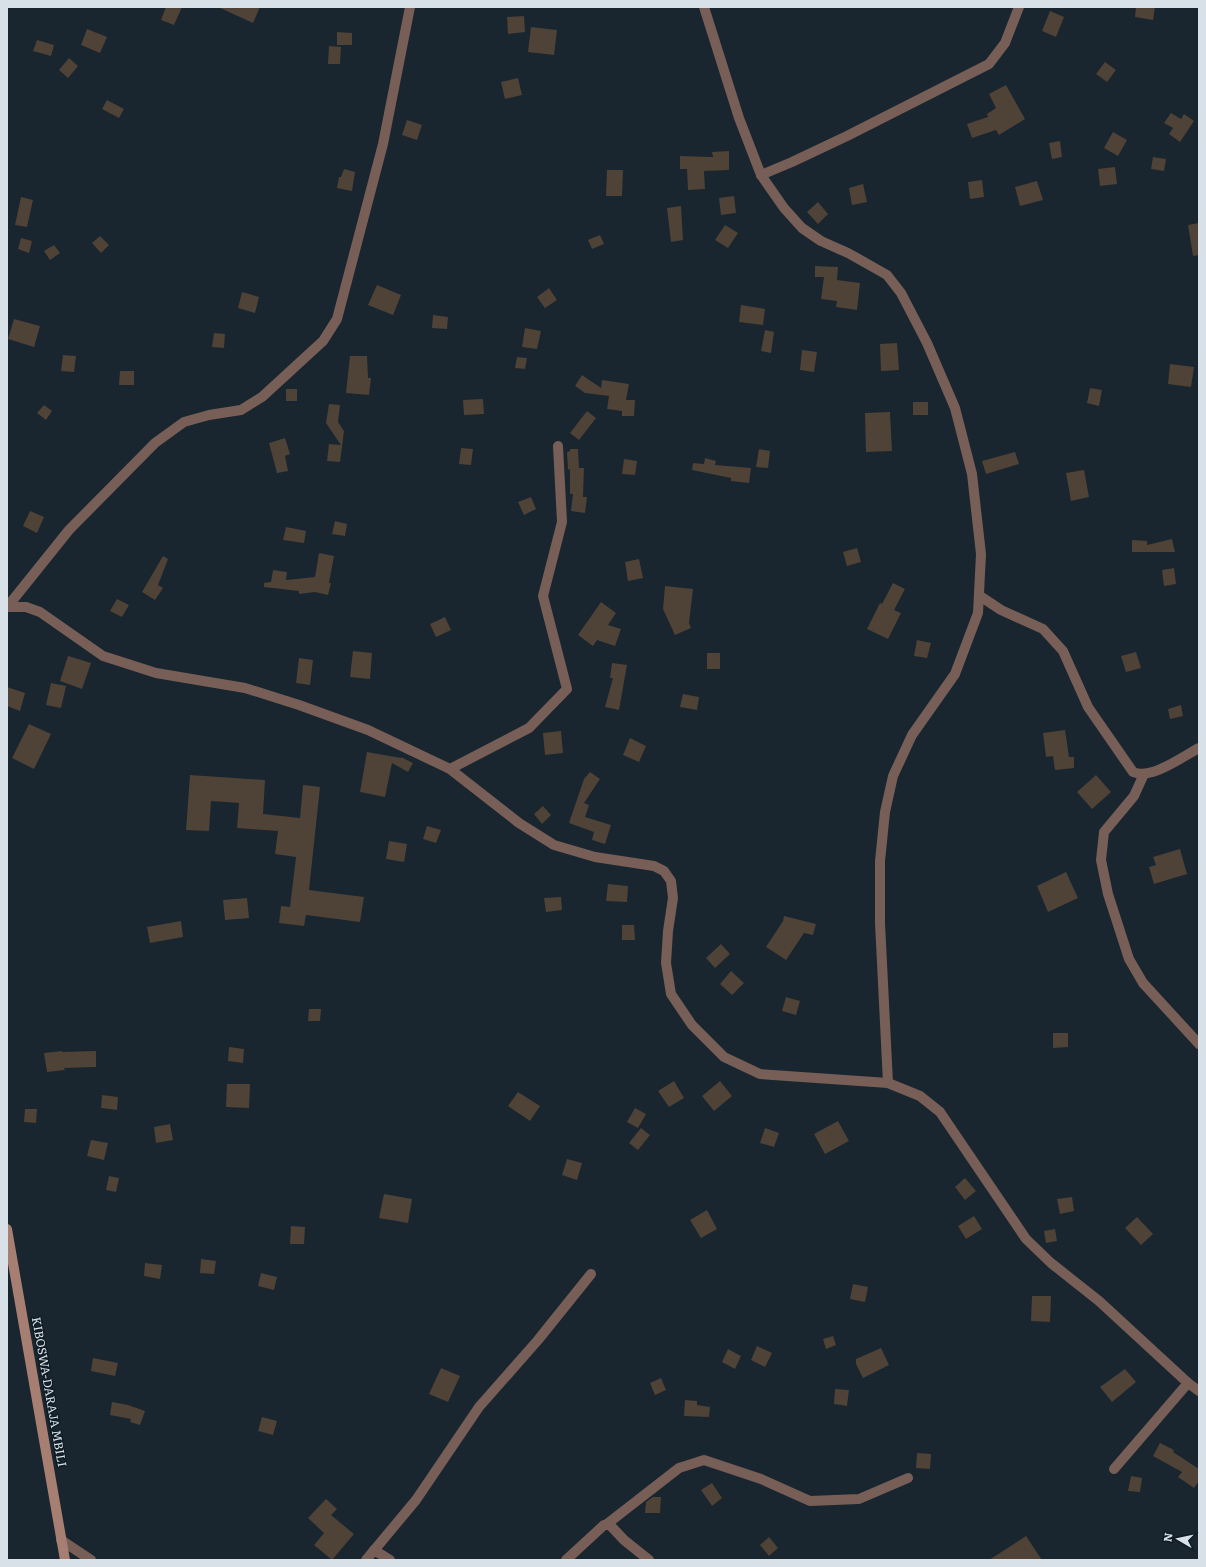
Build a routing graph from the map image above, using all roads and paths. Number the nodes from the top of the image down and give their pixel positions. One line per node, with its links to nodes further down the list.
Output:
1 (410, 7): 7 (street)
2 (704, 7): 4 (street)
3 (1019, 7): 4 (street)
4 (761, 175): 6 (street)
5 (558, 446): 9 (street)
6 (980, 596): 10 (street); 12 (street)
7 (7, 606): 9 (street)
8 (1199, 748): 10 (street)
9 (450, 769): 12 (street)
10 (1144, 774): 11 (street)
11 (1199, 1044)
12 (888, 1083): 15 (street)
13 (7, 1229): 20 (main road, KIBOSWA-DARAJA MBILI)
14 (591, 1274): 21 (street)
15 (1188, 1383): 16 (street); 17 (street)
16 (1199, 1391)
17 (1114, 1469)
18 (908, 1478): 19 (street)
19 (607, 1524): 26 (street); 27 (street)
20 (62, 1540): 22 (main road, KIBOSWA-DARAJA MBILI); 23 (street)
21 (374, 1550): 24 (street); 25 (street)
22 (66, 1560)
23 (91, 1560)
24 (366, 1560)
25 (390, 1560)
26 (566, 1560)
27 (649, 1560)

